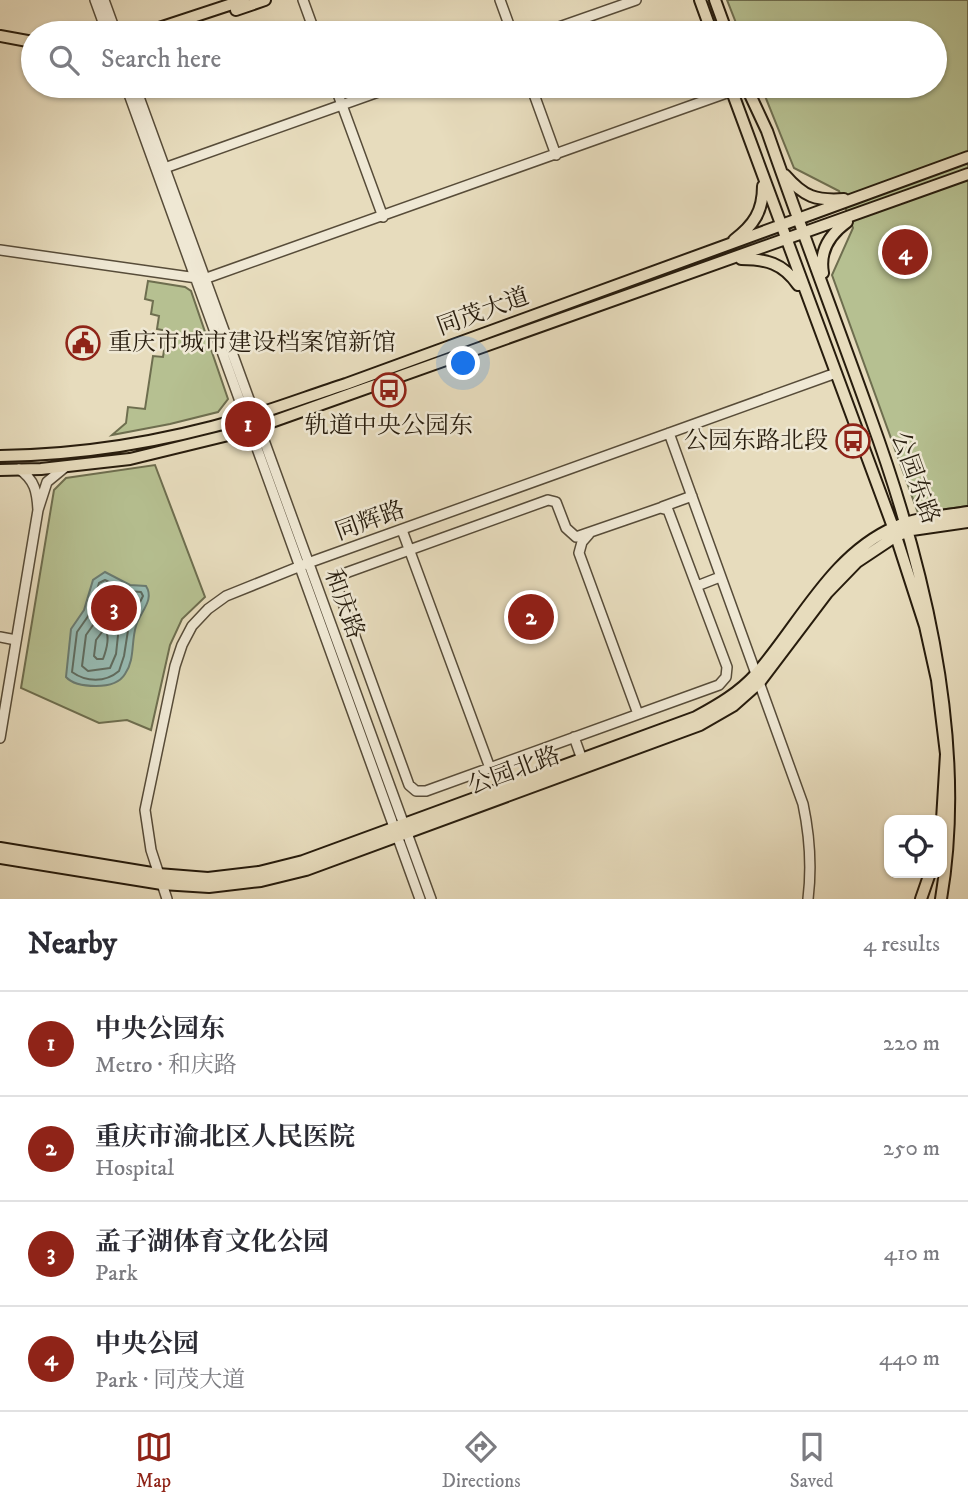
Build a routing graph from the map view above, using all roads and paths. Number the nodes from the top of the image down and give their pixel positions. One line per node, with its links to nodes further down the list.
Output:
1 (95, 0): 10 (street)
2 (104, 0): 11 (street)
3 (244, 0): 12 (main road)
4 (265, 0): 13 (main road)
5 (303, 0): 14 (street)
6 (500, 0): 15 (street)
7 (636, 0): 16 (street)
8 (700, 0): 17 (main road)
9 (715, 0): 18 (main road)
10 (103, 21)
11 (112, 21)
12 (180, 21)
13 (205, 21)
14 (311, 21)
15 (508, 21)
16 (576, 21)
17 (708, 21)
18 (723, 21)
19 (0, 29): 20 (main road)
20 (21, 32)
21 (0, 36): 22 (main road)
22 (21, 40)
23 (131, 98): 34 (street, 和庆路)
24 (139, 98): 34 (street, 和庆路)
25 (340, 98): 31 (street)
26 (360, 98): 31 (street)
27 (535, 98): 32 (street)
28 (705, 98): 32 (street)
29 (735, 98): 37 (main road, 公园东路)
30 (752, 98): 35 (main road, 公园东路)
31 (342, 104): 34 (street); 40 (street)
32 (556, 155): 40 (street)
33 (968, 157): 38 (main road, 同茂大道)
34 (160, 169): 48 (street, 和庆路)
35 (781, 170): 38 (main road); 41 (main road, 公园东路)
36 (968, 174): 39 (main road, 同茂大道)
37 (763, 176): 42 (main road, 公园东路); 45 (main road)
38 (854, 199): 41 (main road, 同茂大道)
39 (859, 214): 43 (main road, 同茂大道); 49 (main road)
40 (383, 217): 48 (street)
41 (798, 220): 42 (main road, 同茂大道); 43 (main road, 公园东路)
42 (781, 226): 44 (main road, 公园东路); 45 (main road, 同茂大道)
43 (803, 233): 44 (main road, 同茂大道); 49 (main road, 公园东路)
44 (786, 239): 47 (main road, 同茂大道); 50 (main road, 公园东路)
45 (725, 246): 52 (main road, 同茂大道)
46 (0, 250): 48 (street)
47 (731, 259): 50 (main road); 53 (main road, 同茂大道)
48 (199, 280): 52 (street, 和庆路)
49 (826, 297): 64 (main road, 公园东路)
50 (810, 302): 51 (main road, 公园东路)
51 (836, 373): 54 (street, 同辉路); 66 (main road, 公园东路)
52 (249, 416): 53 (street, 和庆路); 55 (main road, 同茂大道)
53 (254, 428): 56 (main road, 同茂大道); 69 (street, 和庆路)
54 (669, 433): 59 (street); 65 (street, 同辉路)
55 (0, 456)
56 (66, 466): 57 (main road, 同茂大道); 61 (street)
57 (19, 469): 58 (main road, 同茂大道); 61 (street)
58 (0, 470)
59 (692, 496): 60 (street); 70 (street)
60 (660, 508): 67 (street); 71 (street)
61 (38, 510): 75 (street)
62 (968, 512): 64 (main road, 公园北路)
63 (968, 522): 64 (main road, 公园北路)
64 (910, 526): 66 (main road, 公园北路); 72 (main road, 公园东路)
65 (402, 530): 68 (street); 69 (street, 同辉路)
66 (894, 532): 77 (main road, 公园北路); 84 (main road, 公园东路)
67 (592, 533): 68 (street); 78 (street)
68 (410, 550): 74 (street); 82 (street)
69 (305, 565): 76 (street, 和庆路); 89 (street, 同辉路)
70 (720, 577): 71 (street); 77 (street)
71 (697, 586): 78 (street)
72 (942, 621)
73 (0, 637): 75 (street)
74 (355, 638): 76 (street); 82 (street)
75 (16, 640): 80 (street)
76 (334, 646): 85 (street, 和庆路)
77 (757, 679): 81 (main road, 公园北路); 93 (street)
78 (638, 714): 79 (street)
79 (574, 737): 81 (street); 82 (street)
80 (0, 738)
81 (583, 763): 85 (main road, 公园北路)
82 (490, 768)
83 (960, 813): 95 (main road)
84 (942, 815)
85 (400, 830): 89 (main road, 公园北路); 91 (street, 和庆路); 92 (street, 和庆路)
86 (0, 848): 89 (main road, 公园北路)
87 (0, 858): 89 (main road, 公园北路)
88 (928, 878): 94 (main road)
89 (160, 879): 90 (street, 同辉路)
90 (167, 899)
91 (420, 899)
92 (431, 899)
93 (808, 899)
94 (921, 899)
95 (941, 899)

